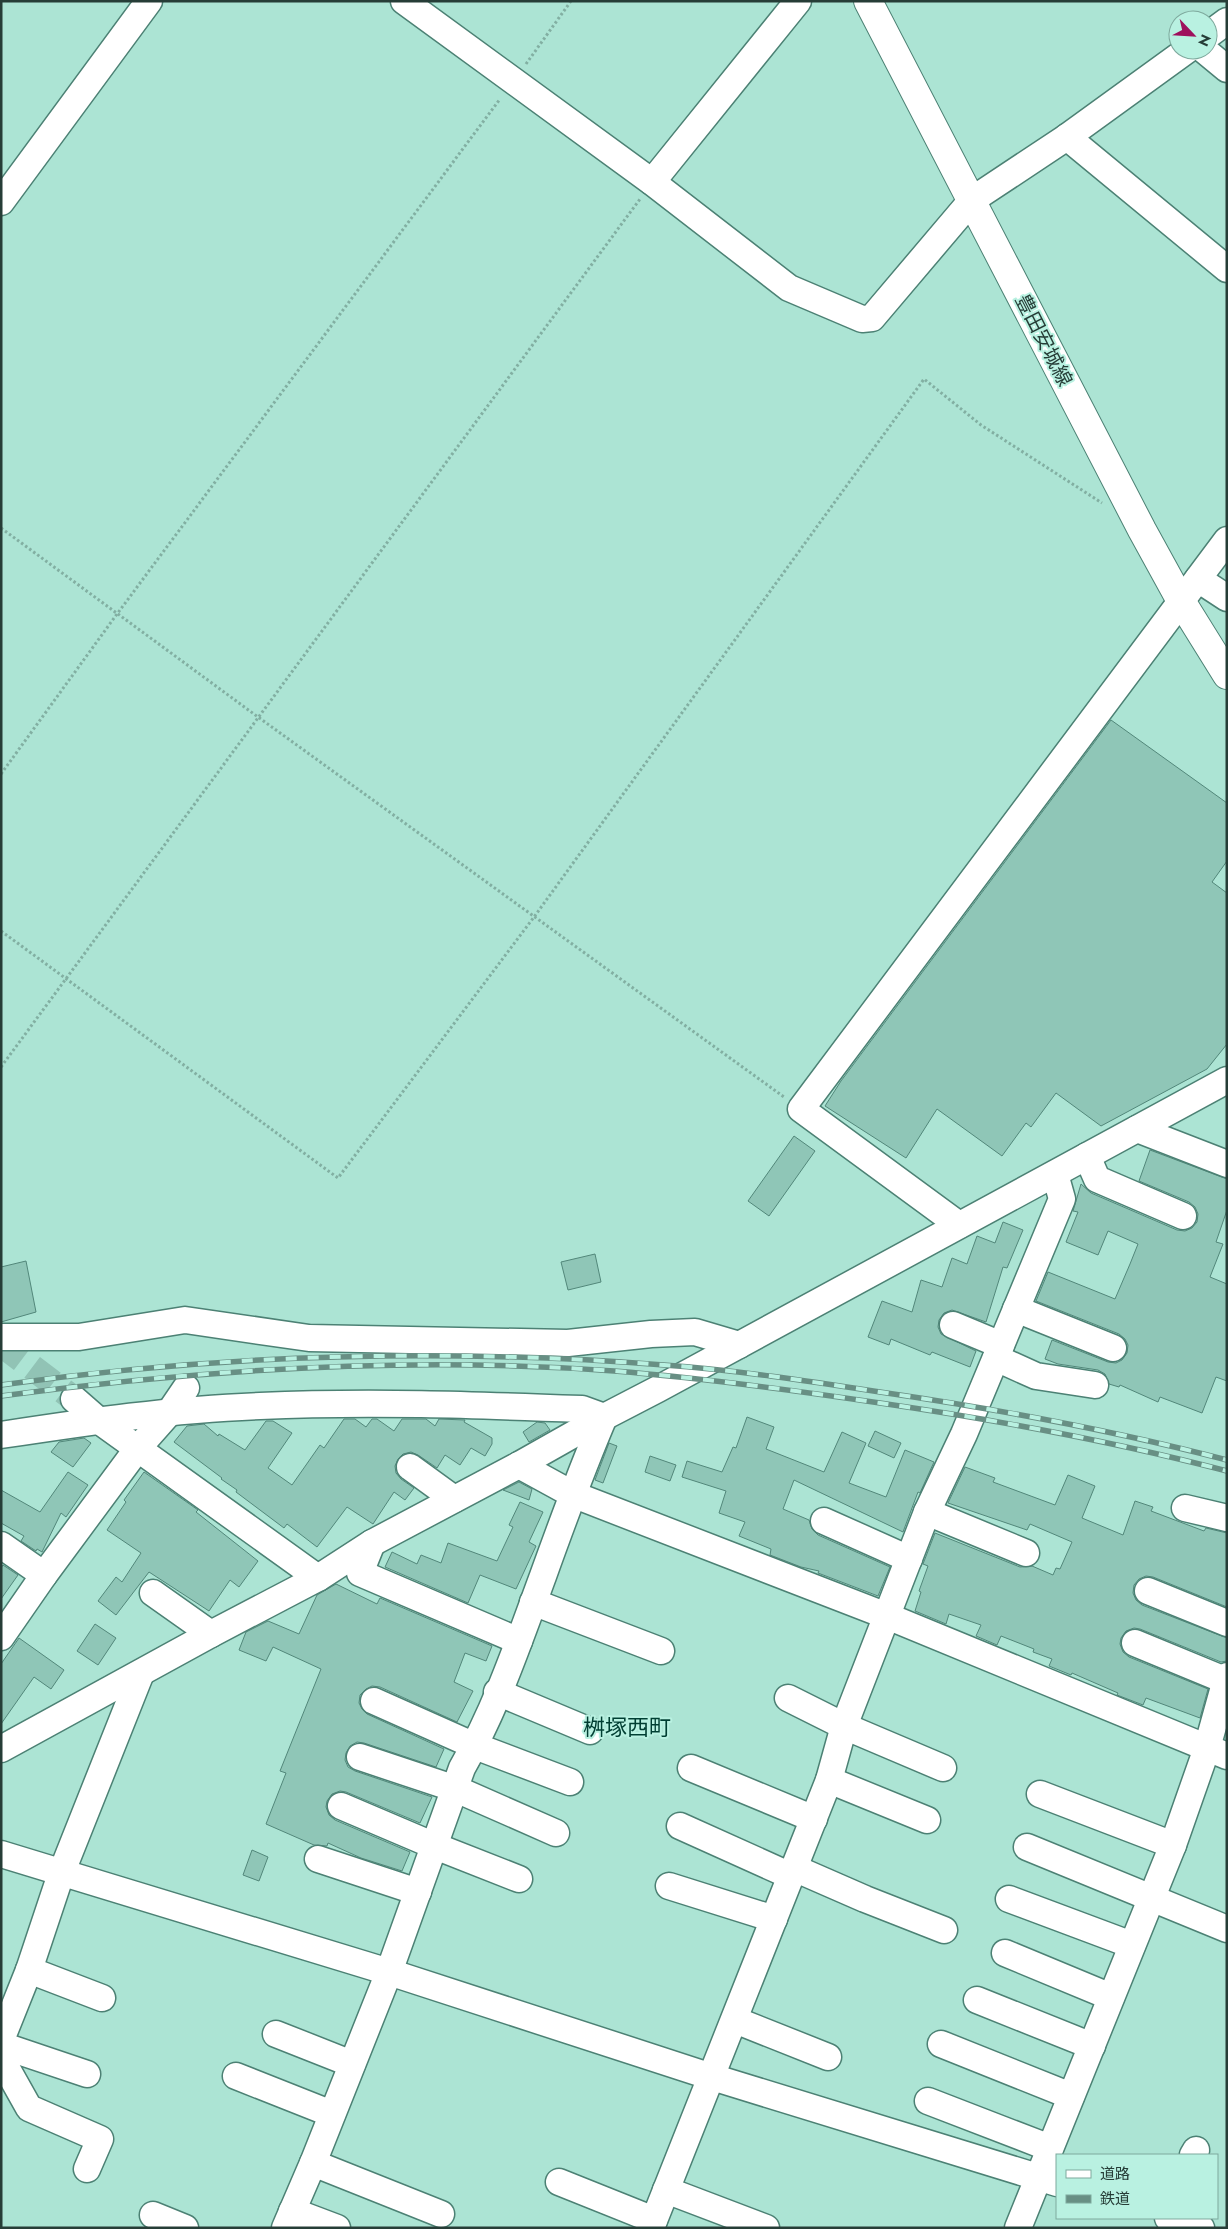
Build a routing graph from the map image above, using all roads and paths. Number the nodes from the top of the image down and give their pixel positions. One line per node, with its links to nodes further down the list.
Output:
1 (149, 1): 13 (street)
2 (404, 1): 9 (street)
3 (571, 1): 9 (path)
4 (798, 1): 11 (street)
5 (868, 1): 12 (main road, 豊田安城線)
6 (1173, 60): 10 (street)
7 (1216, 60): 8 (street)
8 (1227, 69)
9 (513, 82): 11 (street); 21 (path)
10 (1067, 137): 12 (street); 14 (street)
11 (652, 182): 12 (street); 23 (path)
12 (972, 200): 20 (main road, 豊田安城線)
13 (1, 202)
14 (1227, 269)
15 (1110, 509): 25 (path)
16 (1, 528): 21 (path)
17 (1227, 540): 18 (street)
18 (1198, 579): 19 (street); 20 (street)
19 (1227, 598)
20 (1182, 601): 22 (main road, 豊田安城線); 30 (street)
21 (117, 614): 23 (path); 24 (path)
22 (1227, 675)
23 (258, 717): 25 (path); 27 (path)
24 (1, 774)
25 (534, 917): 27 (path); 30 (path)
26 (1, 931): 27 (path)
27 (66, 979): 28 (path)
28 (1, 1067)
29 (1227, 1080): 31 (street)
30 (801, 1109): 36 (street)
31 (1137, 1129): 32 (street); 33 (street)
32 (1087, 1156): 34 (street); 35 (street)
33 (1227, 1164)
34 (1055, 1174): 36 (street); 37 (street)
35 (1183, 1216)
36 (959, 1225): 40 (street)
37 (1016, 1309): 41 (street); 42 (street)
38 (953, 1326): 42 (street)
39 (1, 1338): 40 (street)
40 (739, 1345): 47 (street)
41 (1113, 1348)
42 (998, 1352): 43 (street); 56 (street)
43 (1095, 1386)
44 (186, 1388): 46 (street)
45 (74, 1399): 48 (street)
46 (169, 1413): 47 (street); 48 (street); 50 (street)
47 (604, 1417): 51 (street); 53 (street)
48 (98, 1420): 49 (street); 50 (street)
49 (1, 1435)
50 (138, 1448): 63 (street); 64 (street)
51 (519, 1465): 53 (street); 54 (street)
52 (410, 1467): 54 (street)
53 (572, 1494): 67 (street); 68 (street)
54 (454, 1500): 59 (street)
55 (1185, 1508): 57 (street)
56 (927, 1512): 61 (street); 62 (street)
57 (1227, 1518)
58 (824, 1521): 62 (street)
59 (372, 1543): 64 (street); 72 (street)
60 (1, 1544): 63 (street)
61 (1026, 1553)
62 (909, 1559): 68 (street)
63 (44, 1575): 69 (street)
64 (318, 1578): 71 (street)
65 (1148, 1591): 70 (street)
66 (153, 1593): 71 (street)
67 (533, 1602): 72 (street); 74 (street)
68 (887, 1616): 80 (street); 84 (street)
69 (6, 1621)
70 (1227, 1623)
71 (211, 1634): 75 (street)
72 (519, 1641): 77 (street)
73 (1135, 1642): 76 (street)
74 (661, 1652)
75 (141, 1672): 83 (street); 103 (street)
76 (1226, 1679): 84 (street)
77 (498, 1692): 81 (street); 82 (street)
78 (788, 1698): 80 (street)
79 (374, 1701): 82 (street)
80 (844, 1726): 87 (street); 88 (street)
81 (590, 1731)
82 (475, 1746): 89 (street); 90 (street)
83 (1, 1749)
84 (1217, 1752): 97 (street)
85 (360, 1757): 90 (street)
86 (690, 1768): 93 (street)
87 (943, 1768)
88 (829, 1780): 93 (street); 94 (street)
89 (570, 1782)
90 (456, 1789): 96 (street); 98 (street)
91 (1040, 1794): 97 (street)
92 (341, 1806): 98 (street)
93 (814, 1819): 102 (street)
94 (927, 1820)
95 (680, 1826): 102 (street)
96 (556, 1833)
97 (1173, 1845): 107 (street)
98 (435, 1846): 104 (street); 106 (street)
99 (1028, 1847): 107 (street)
100 (1, 1854): 103 (street)
101 (318, 1859): 106 (street)
102 (793, 1872): 109 (street); 110 (street)
103 (61, 1874): 114 (street); 115 (street)
104 (519, 1879)
105 (669, 1886): 109 (street)
106 (418, 1892): 115 (street)
107 (1151, 1898): 111 (street); 112 (street)
108 (1009, 1899): 112 (street)
109 (774, 1919): 119 (street)
110 (944, 1930)
111 (1227, 1930)
112 (1132, 1945): 116 (street)
113 (1005, 1953): 116 (street)
114 (28, 1970): 117 (street); 121 (street)
115 (389, 1972): 127 (street); 130 (street)
116 (1111, 1997): 124 (street)
117 (102, 1998)
118 (977, 2000): 124 (street)
119 (735, 2020): 125 (street); 130 (street)
120 (276, 2034): 127 (street)
121 (1, 2040)
122 (942, 2044): 131 (street)
123 (1, 2045): 128 (street)
124 (1092, 2046): 131 (street)
125 (828, 2057)
126 (1, 2058): 136 (street)
127 (352, 2064): 133 (street)
128 (87, 2074)
129 (236, 2076): 133 (street)
130 (712, 2077): 137 (street); 139 (street)
131 (1071, 2096): 134 (street)
132 (928, 2101): 134 (street)
133 (332, 2114): 135 (street)
134 (1050, 2148): 137 (street)
135 (313, 2163): 140 (street); 142 (street)
136 (87, 2169)
137 (1047, 2180): 148 (street)
138 (559, 2182): 144 (street)
139 (666, 2190): 144 (street); 147 (street)
140 (440, 2214)
141 (153, 2215): 145 (street)
142 (289, 2219): 146 (street)
143 (1171, 2219): 149 (street)
144 (653, 2224)
145 (185, 2228)
146 (337, 2228)
147 (766, 2228)
148 (1018, 2228)
149 (1201, 2228)

